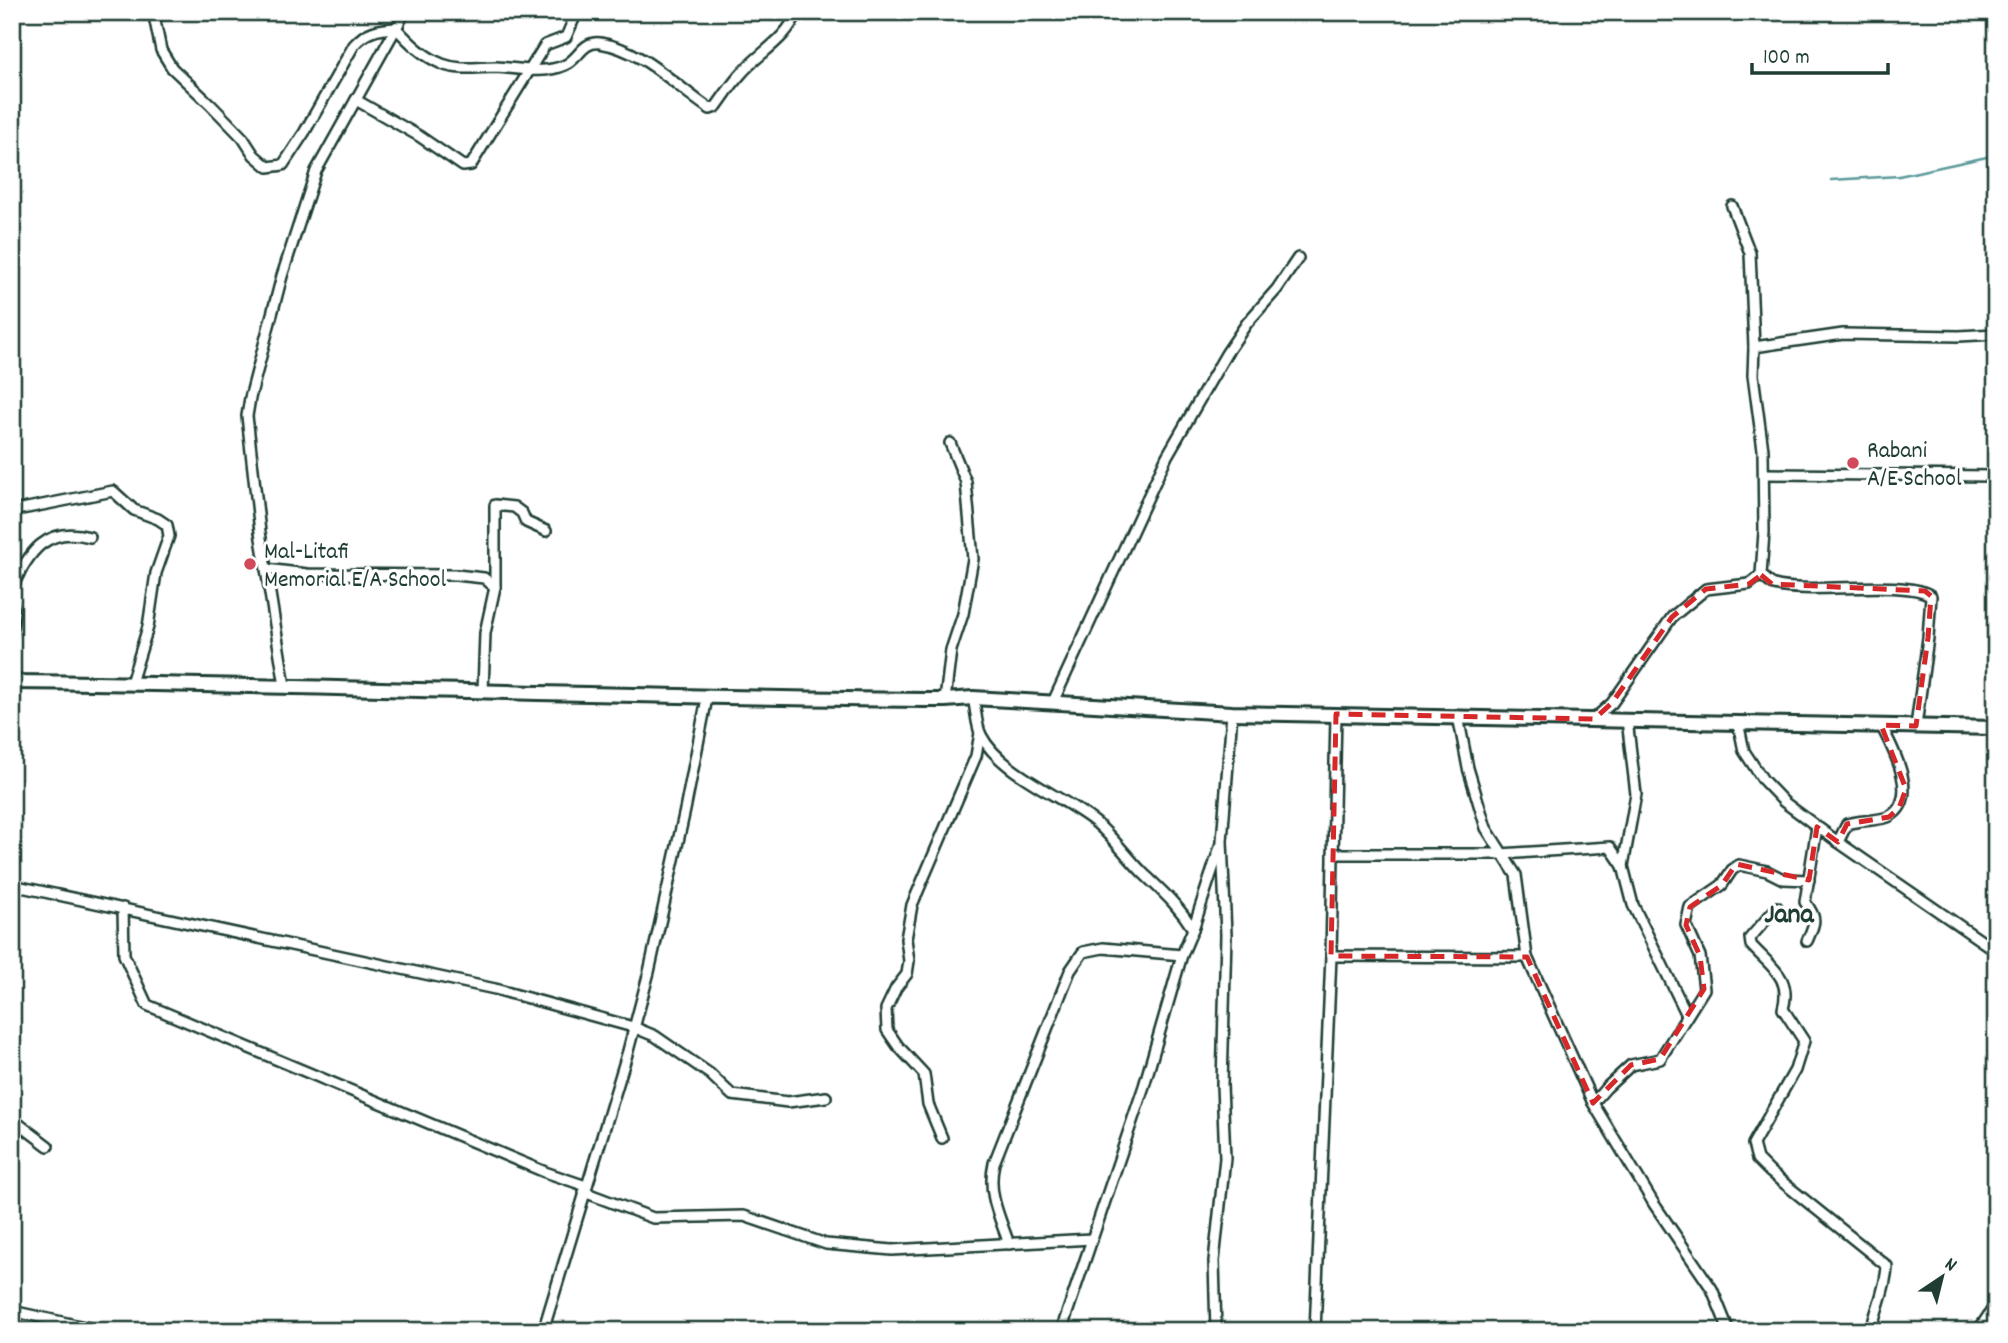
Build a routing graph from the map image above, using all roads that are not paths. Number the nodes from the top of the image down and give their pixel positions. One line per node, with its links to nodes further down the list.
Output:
1 (156, 12): 5 (street)
2 (405, 12): 5 (street)
3 (577, 12): 6 (street)
4 (797, 12): 6 (street)
5 (396, 28): 6 (street); 7 (street)
6 (529, 71): 7 (street)
7 (356, 100): 20 (street)
8 (1732, 206): 11 (street)
9 (1298, 258): 33 (street)
10 (1996, 334): 11 (street)
11 (1754, 347): 13 (street)
12 (950, 443): 32 (street)
13 (1764, 474): 14 (street); 21 (street)
14 (1996, 476)
15 (12, 510): 27 (street)
16 (546, 531): 22 (street)
17 (90, 537): 18 (street)
18 (26, 559): 19 (street); 23 (street)
19 (12, 569)
20 (266, 569): 22 (street); 28 (street)
21 (1761, 575): 37 (street); 41 (street)
22 (495, 587): 29 (street)
23 (12, 588)
24 (12, 603): 25 (street)
25 (12, 633)
26 (12, 682): 27 (main road)
27 (131, 683): 28 (main road)
28 (285, 687): 29 (main road)
29 (483, 691): 30 (main road)
30 (706, 698): 32 (main road); 61 (street)
31 (973, 698): 32 (main road); 33 (main road); 43 (street)
32 (945, 700)
33 (1053, 702): 34 (main road)
34 (1231, 713): 35 (main road); 45 (street)
35 (1336, 714): 36 (main road); 47 (street)
36 (1458, 716): 37 (main road); 48 (street)
37 (1594, 719): 38 (main road)
38 (1627, 720): 39 (main road); 49 (street)
39 (1738, 722): 40 (main road); 44 (street)
40 (1881, 725): 41 (main road); 46 (street)
41 (1916, 726): 42 (main road)
42 (1996, 728)
43 (980, 733): 54 (street); 65 (street)
44 (1817, 827): 46 (street); 50 (street)
45 (1222, 841): 54 (street); 75 (street)
46 (1838, 842): 56 (street)
47 (1333, 854): 48 (street); 58 (street)
48 (1501, 854): 49 (street); 59 (street)
49 (1623, 866): 60 (street)
50 (1809, 880): 55 (street); 60 (street)
51 (12, 885): 52 (street)
52 (124, 908): 61 (street); 67 (street)
53 (1777, 908): 78 (street)
54 (1193, 929): 57 (street)
55 (1807, 941)
56 (1996, 951)
57 (1182, 955): 68 (street); 69 (street)
58 (1331, 956): 59 (street); 76 (street)
59 (1527, 957): 63 (street)
60 (1687, 1014): 63 (street)
61 (633, 1027): 62 (street); 67 (street)
62 (827, 1097)
63 (1593, 1103): 77 (street)
64 (12, 1123): 66 (street)
65 (942, 1138)
66 (48, 1146)
67 (585, 1189): 69 (street); 73 (street)
68 (1092, 1239): 69 (street); 74 (street)
69 (1009, 1244)
70 (1996, 1304): 79 (street)
71 (12, 1311): 72 (street)
72 (103, 1331)
73 (543, 1331)
74 (1061, 1331)
75 (1216, 1331)
76 (1315, 1331)
77 (1729, 1331)
78 (1871, 1331)
79 (1978, 1331)

